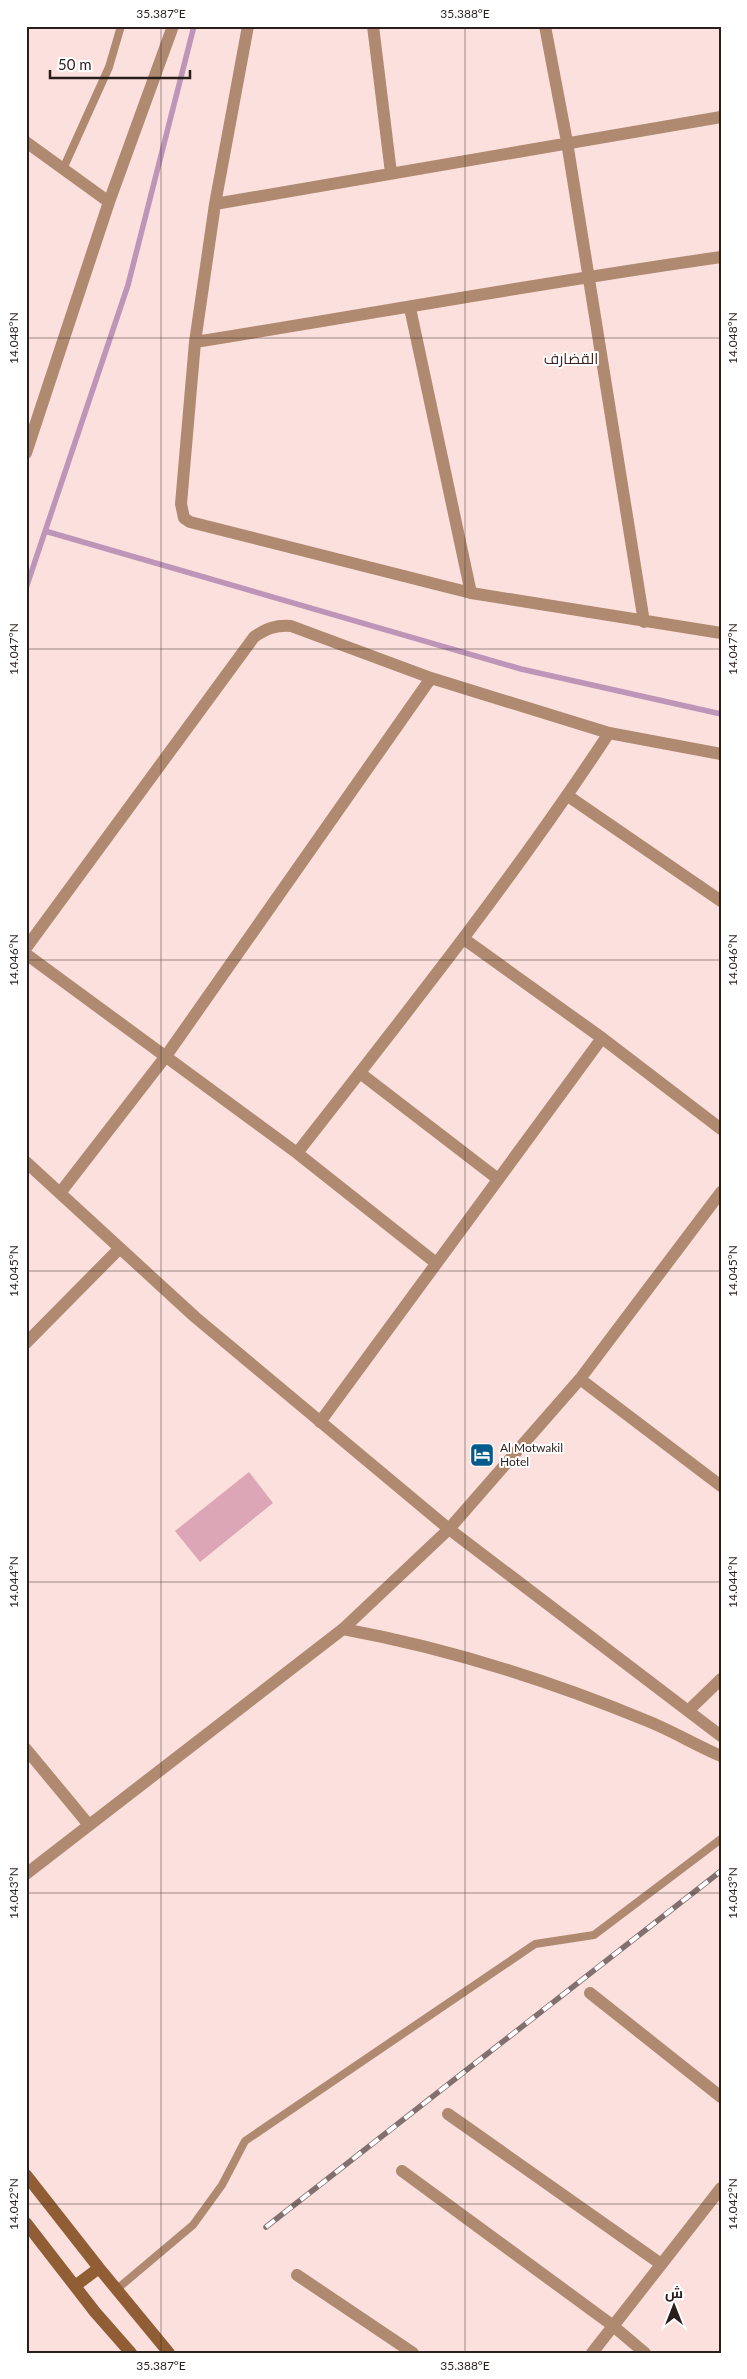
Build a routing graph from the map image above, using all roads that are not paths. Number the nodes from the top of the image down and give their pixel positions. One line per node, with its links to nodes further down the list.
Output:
1 (121, 26): 9 (lane)
2 (173, 26): 11 (street)
3 (248, 26): 12 (street)
4 (373, 26): 10 (street)
5 (545, 26): 8 (street)
6 (721, 117): 8 (street)
7 (26, 142): 9 (street)
8 (567, 142): 10 (street); 14 (street)
9 (63, 169): 11 (street)
10 (391, 173): 12 (street)
11 (108, 202): 17 (street)
12 (215, 204): 16 (street)
13 (721, 257): 14 (street)
14 (588, 276): 15 (street); 19 (street)
15 (410, 308): 16 (street); 18 (street)
16 (195, 342): 18 (street)
17 (26, 453)
18 (471, 593): 19 (street)
19 (644, 622): 20 (street)
20 (721, 633)
21 (431, 678): 22 (street); 27 (street); 30 (street)
22 (609, 733): 23 (street); 24 (street)
23 (721, 754)
24 (568, 796): 25 (street); 26 (street)
25 (721, 901)
26 (464, 939): 29 (street); 31 (street)
27 (26, 948)
28 (26, 954): 30 (street)
29 (602, 1038): 32 (street); 35 (street)
30 (166, 1056): 33 (street); 37 (street)
31 (360, 1073): 33 (street); 35 (street)
32 (721, 1129)
33 (297, 1153): 39 (street)
34 (26, 1162): 37 (street)
35 (498, 1179): 39 (street)
36 (721, 1192): 41 (street)
37 (60, 1193): 38 (street)
38 (119, 1249): 40 (street); 42 (street)
39 (436, 1263): 42 (street)
40 (26, 1343)
41 (580, 1379): 43 (street); 44 (street)
42 (320, 1422): 44 (street)
43 (721, 1486)
44 (449, 1529): 45 (street); 47 (street)
45 (343, 1629): 50 (street); 51 (street)
46 (721, 1679): 47 (street)
47 (689, 1710): 48 (street)
48 (721, 1736)
49 (26, 1749): 51 (street)
50 (721, 1756)
51 (88, 1825): 53 (street)
52 (721, 1839): 65 (lane)
53 (26, 1874)
54 (590, 1994): 55 (street)
55 (721, 2097)
56 (448, 2114): 61 (street)
57 (402, 2171): 66 (street)
58 (26, 2175): 62 (main road)
59 (721, 2188): 61 (street)
60 (26, 2222): 64 (main road)
61 (661, 2264): 66 (street)
62 (98, 2268): 64 (main road); 65 (main road)
63 (297, 2275): 69 (street)
64 (74, 2286): 67 (main road)
65 (117, 2289): 68 (main road)
66 (612, 2325): 70 (street); 71 (street)
67 (131, 2353)
68 (169, 2353)
69 (413, 2353)
70 (592, 2353)
71 (645, 2353)

